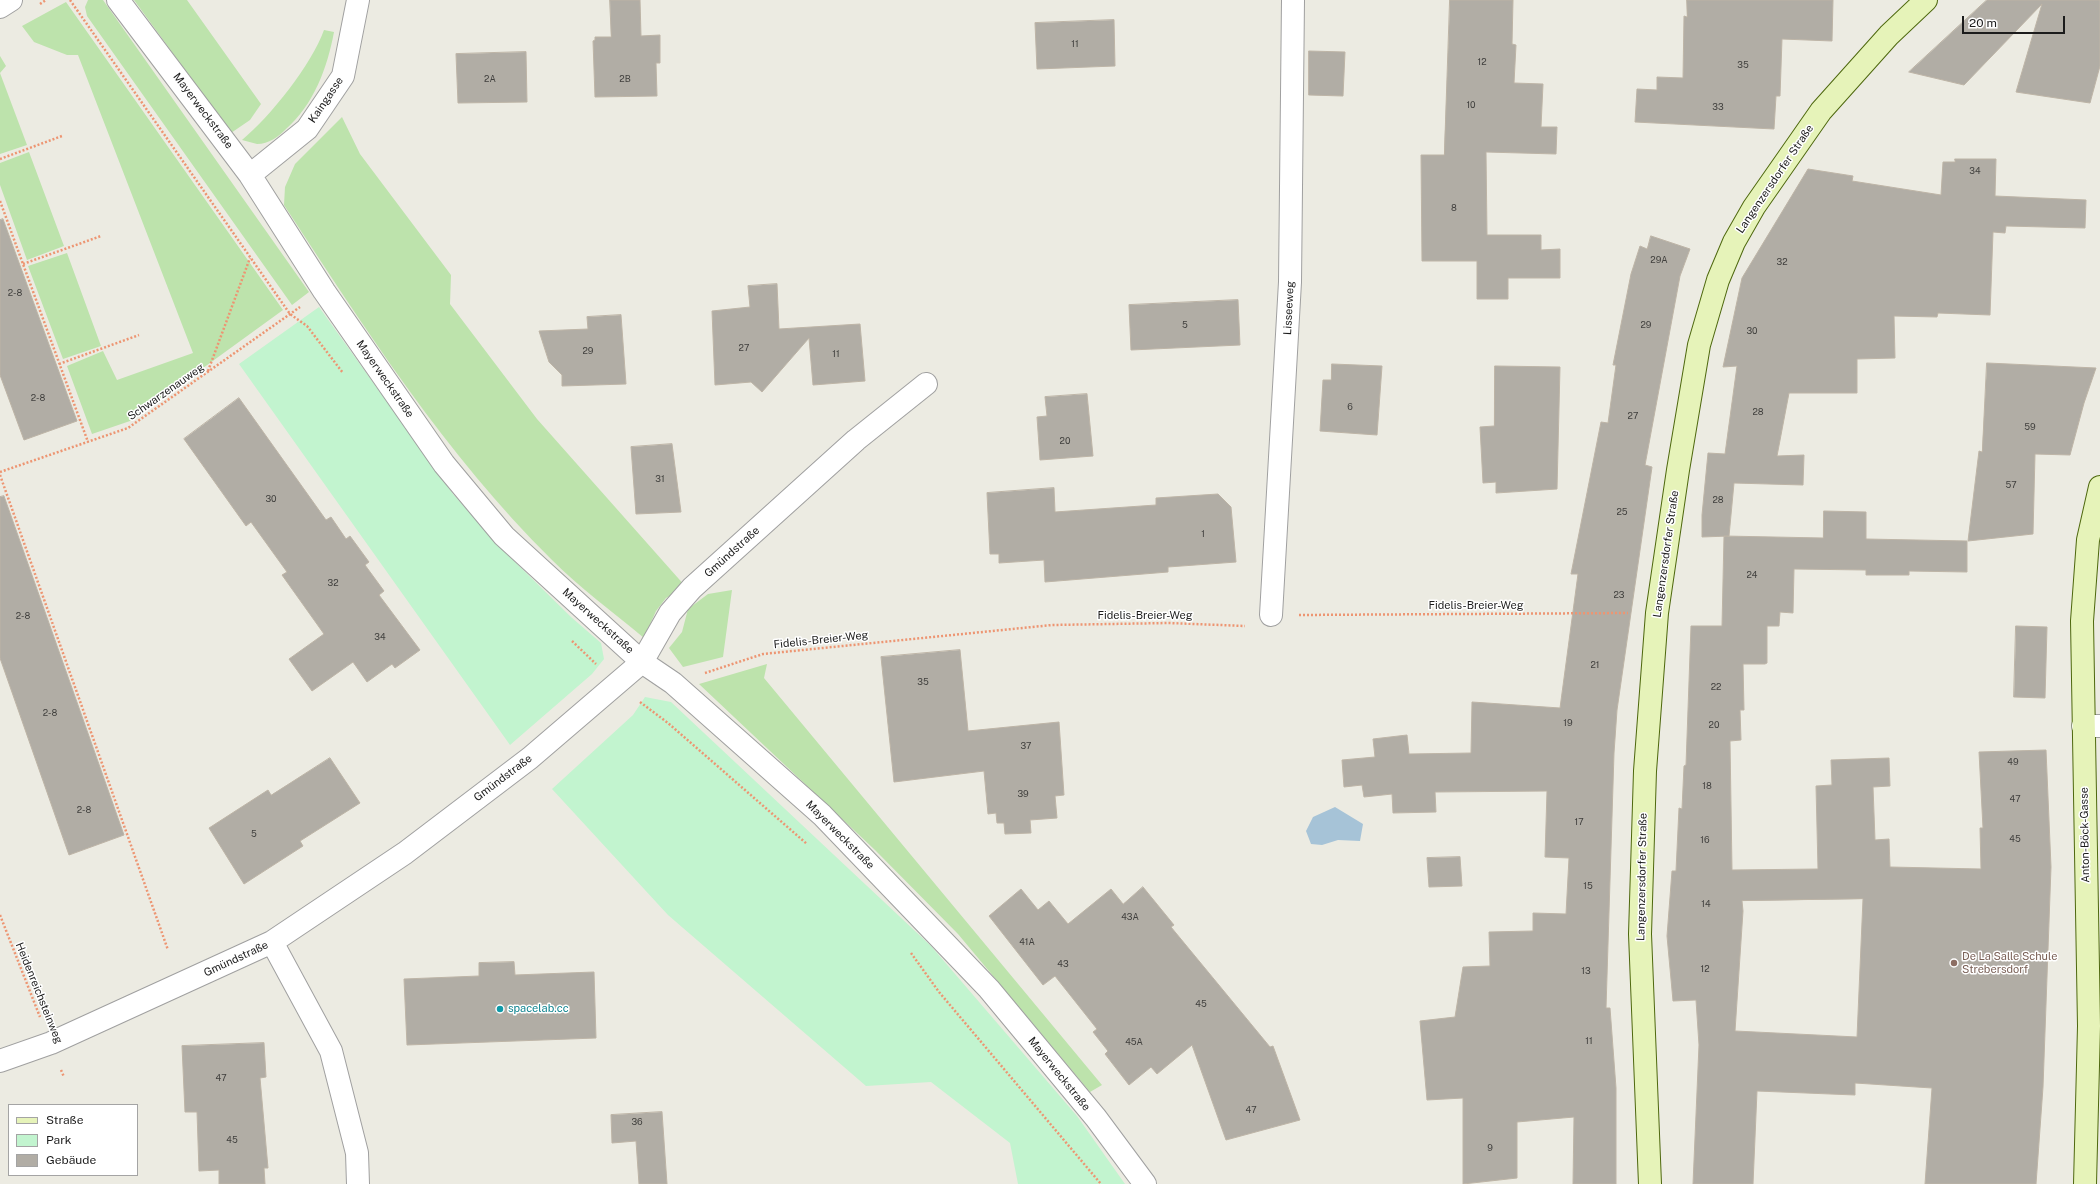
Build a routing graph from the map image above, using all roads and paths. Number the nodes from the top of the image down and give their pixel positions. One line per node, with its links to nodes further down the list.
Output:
1 (11, 0): 6 (street)
2 (118, 0): 9 (street, Mayerweckstraße)
3 (358, 0): 9 (street, Kaingasse)
4 (1293, 0): 23 (street, Lisseeweg)
5 (1926, 0): 22 (main road, Langenzersdorfer Straße)
6 (0, 7)
7 (62, 136): 8 (path)
8 (0, 159)
9 (250, 175): 14 (street, Mayerweckstraße)
10 (0, 201): 13 (path)
11 (101, 236): 13 (path)
12 (250, 257): 17 (path)
13 (23, 264): 16 (path)
14 (324, 292): 17 (path, Schwarzenauweg); 24 (street, Mayerweckstraße)
15 (139, 335): 16 (path)
16 (59, 364): 19 (path)
17 (208, 372): 19 (path, Schwarzenauweg)
18 (926, 384): 24 (street, Gmündstraße)
19 (88, 442): 20 (path, Schwarzenauweg)
20 (0, 474): 30 (path)
21 (2100, 487): 27 (main road, Anton-Böck-Gasse)
22 (1657, 613): 23 (path, Fidelis-Breier-Weg); 36 (main road, Langenzersdorfer Straße)
23 (1271, 615): 25 (path, Fidelis-Breier-Weg)
24 (642, 662): 25 (street, Mayerweckstraße); 29 (street, Gmündstraße)
25 (673, 683): 26 (path, Fidelis-Breier-Weg); 35 (street, Mayerweckstraße)
26 (638, 700)
27 (2091, 726): 37 (main road, Anton-Böck-Gasse)
28 (0, 915): 31 (path, Heidenreichsteinweg)
29 (272, 942): 31 (street, Gmündstraße); 34 (street)
30 (168, 950)
31 (51, 1043): 32 (street, Gmündstraße); 33 (path, Heidenreichsteinweg)
32 (0, 1061)
33 (64, 1077)
34 (358, 1184)
35 (1145, 1184)
36 (1650, 1184)
37 (2085, 1184)

